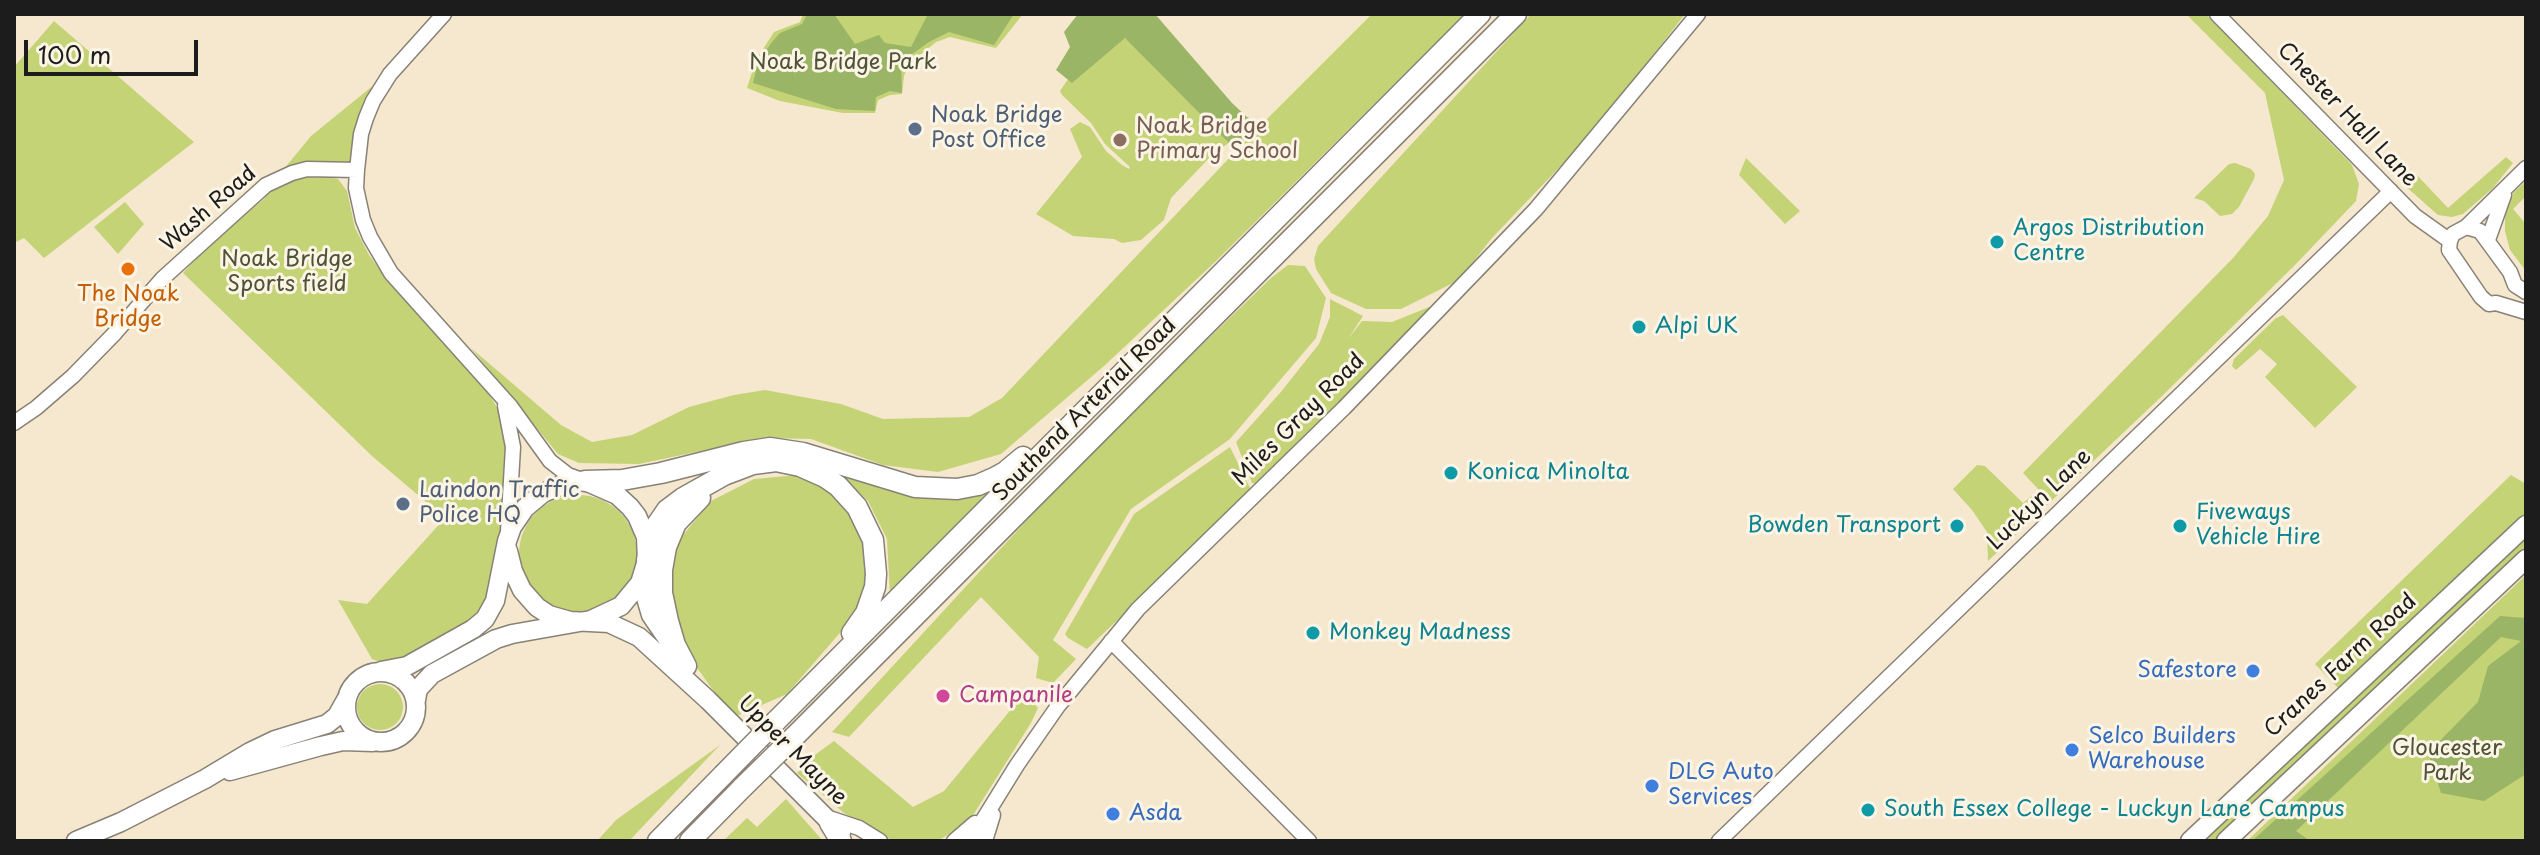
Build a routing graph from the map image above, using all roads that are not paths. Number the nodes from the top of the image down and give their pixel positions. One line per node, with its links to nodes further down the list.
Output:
1 (444, 14): 7 (street)
2 (1480, 14): 15 (highway, Southend Arterial Road)
3 (1516, 14): 35 (highway, Southend Arterial Road, bridge)
4 (1698, 14): 26 (street, Miles Gray Road)
5 (2217, 14): 9 (street, Chester Hall Lane)
6 (2526, 168): 8 (street)
7 (357, 170): 17 (street); 18 (street, Wash Road)
8 (2508, 187): 10 (street); 11 (street)
9 (2391, 191): 12 (street, Chester Hall Lane); 47 (street, Luckyn Lane)
10 (2466, 227): 11 (street); 12 (street)
11 (2488, 240): 13 (street)
12 (2450, 241): 14 (street)
13 (2521, 288): 14 (street)
14 (2496, 303): 16 (street)
15 (1185, 311): 20 (highway); 32 (highway, Southend Arterial Road)
16 (2526, 312)
17 (501, 396): 20 (street); 22 (street)
18 (14, 423)
19 (800, 466): 24 (highway); 27 (highway); 32 (highway)
20 (585, 481): 22 (main road); 24 (main road)
21 (2526, 525): 48 (main road, Cranes Farm Road)
22 (507, 541): 25 (main road); 28 (main road)
23 (2526, 559): 49 (main road)
24 (647, 560): 25 (main road); 27 (main road, Upper Mayne)
25 (580, 621): 30 (main road); 31 (main road, Upper Mayne)
26 (1111, 641): 36 (street, Miles Gray Road); 46 (street)
27 (686, 666): 31 (main road, Upper Mayne)
28 (381, 671): 29 (main road); 30 (main road)
29 (346, 700): 33 (main road); 34 (main road)
30 (416, 700): 33 (main road)
31 (708, 700): 37 (main road, Upper Mayne)
32 (779, 718): 39 (highway, Southend Arterial Road, bridge)
33 (376, 742): 34 (main road)
34 (205, 779): 38 (main road)
35 (743, 787): 40 (highway, Southend Arterial Road); 41 (highway)
36 (999, 796): 43 (street); 44 (street); 45 (street)
37 (839, 833): 42 (street)
38 (76, 841)
39 (658, 841)
40 (690, 841)
41 (702, 841)
42 (880, 841)
43 (954, 841)
44 (970, 841)
45 (985, 841)
46 (1309, 841)
47 (1719, 841)
48 (2190, 841)
49 (2226, 841)

